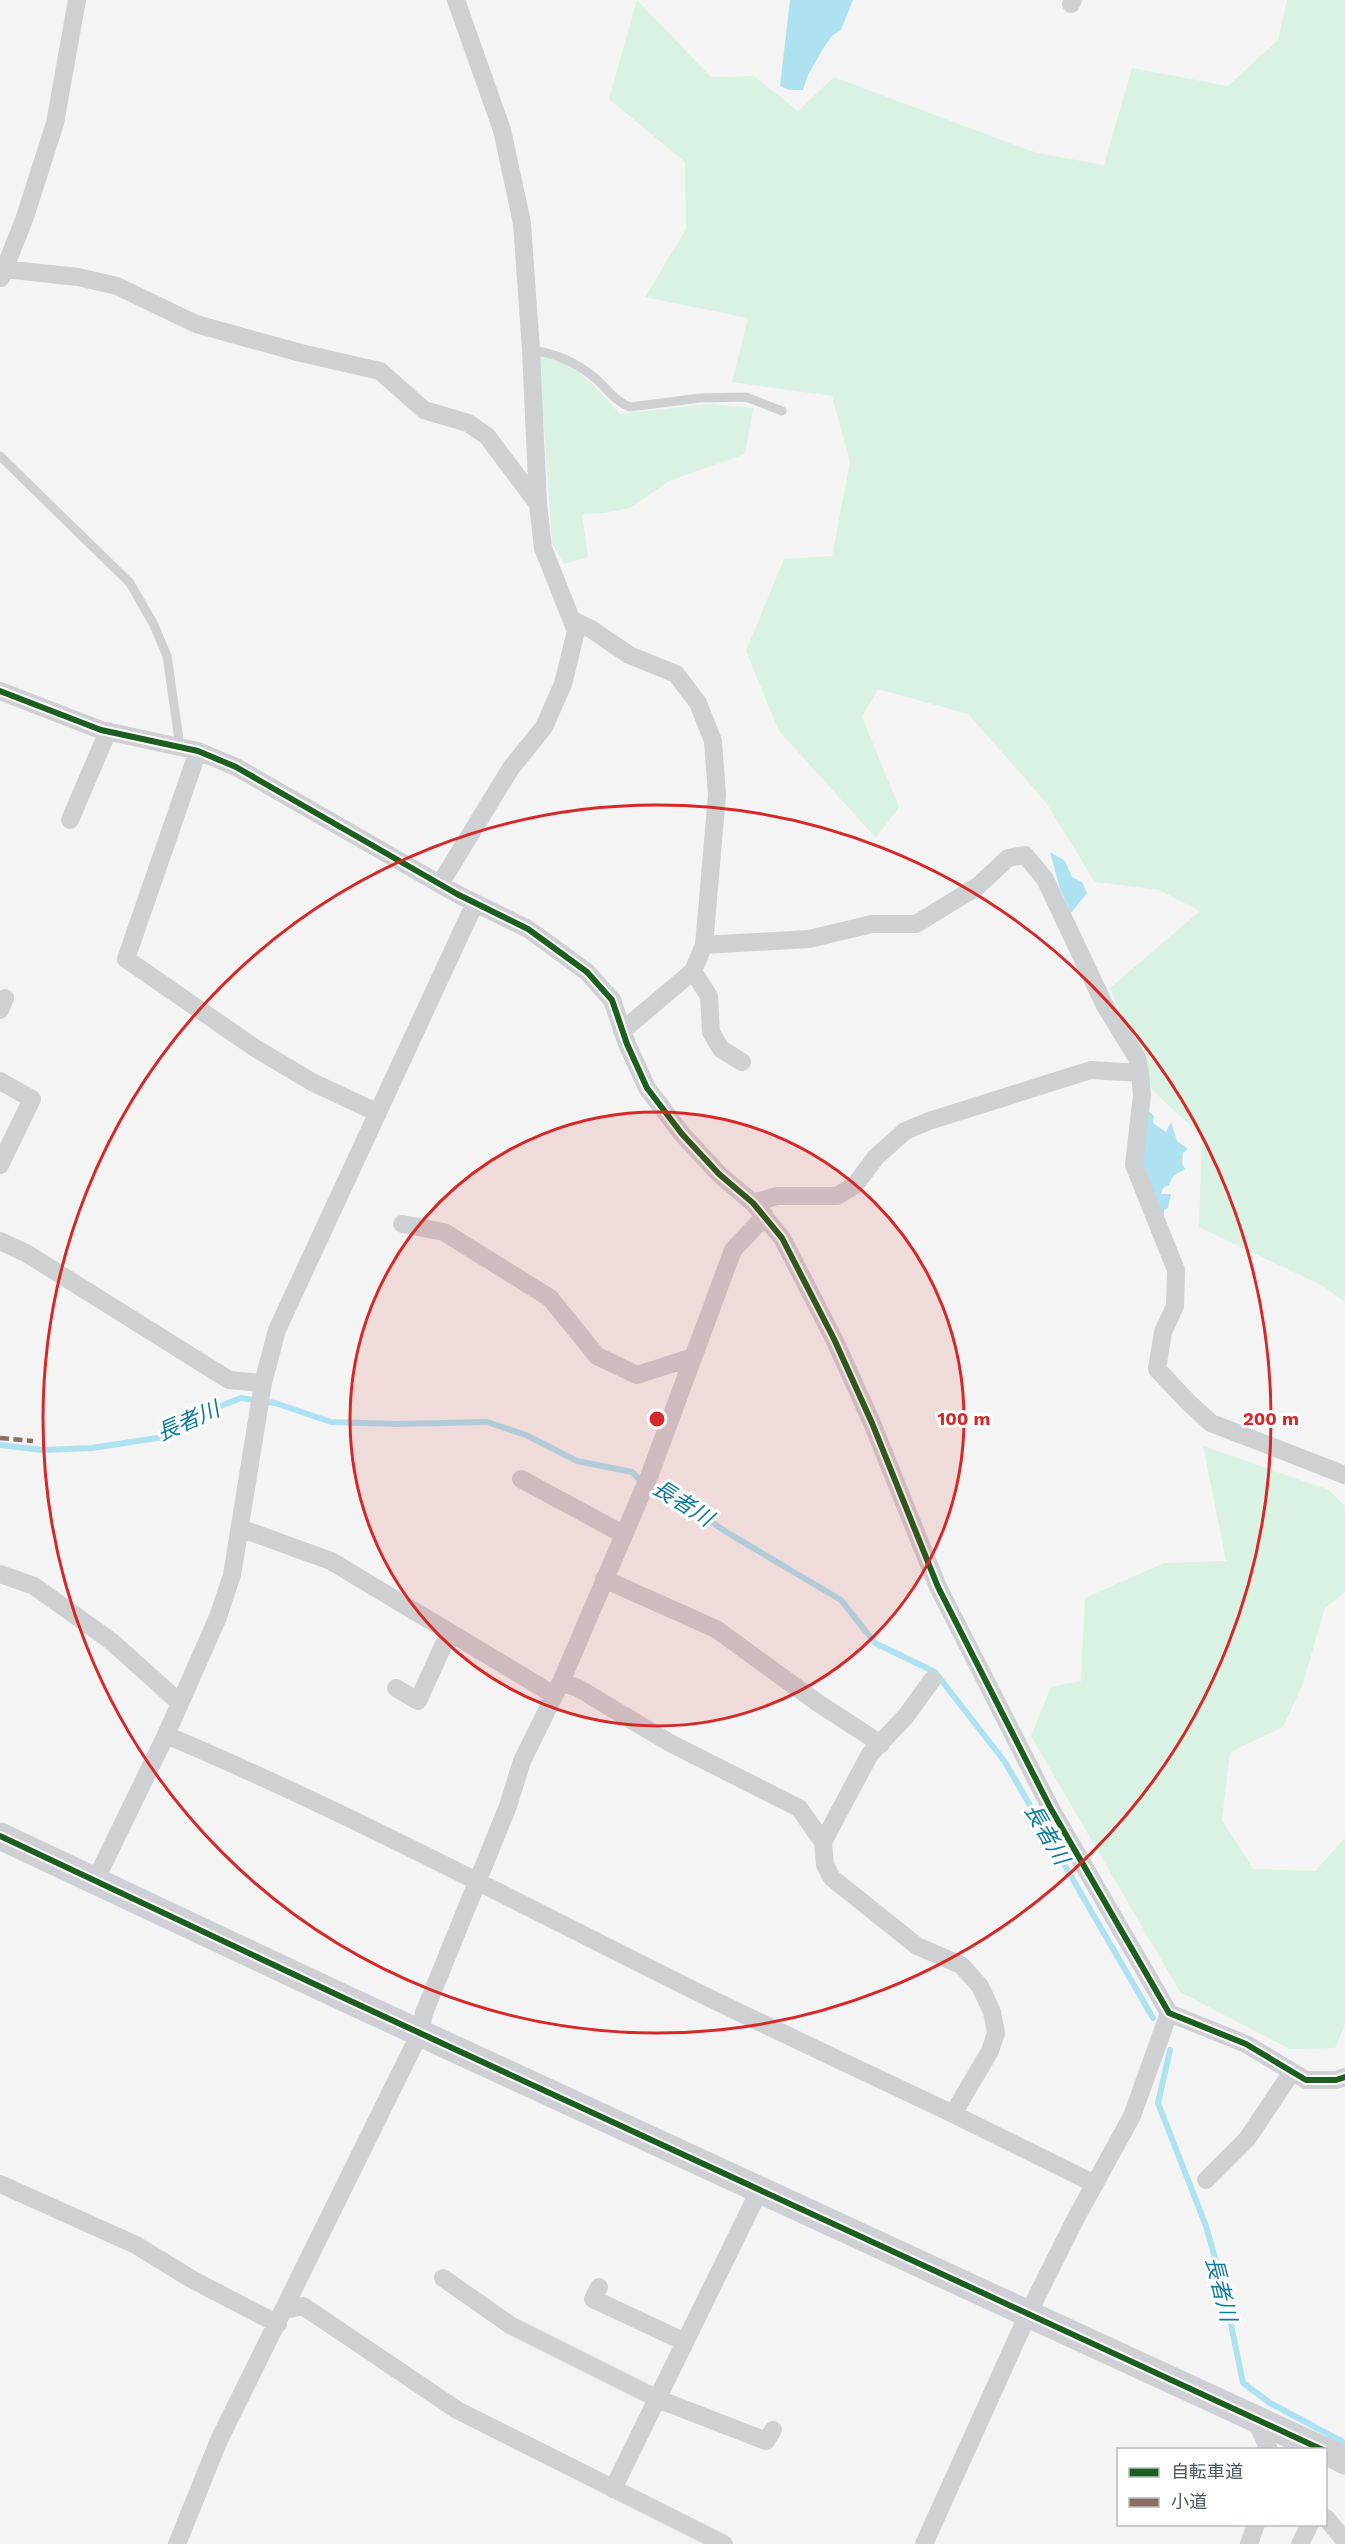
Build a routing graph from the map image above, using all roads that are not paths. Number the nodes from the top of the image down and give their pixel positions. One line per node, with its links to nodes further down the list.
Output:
1 (77, 0): 3 (street)
2 (456, 0): 4 (street)
3 (2, 274): 7 (street)
4 (531, 350): 5 (lane); 7 (street)
5 (782, 411)
6 (0, 456): 11 (lane)
7 (538, 504): 8 (street)
8 (572, 620): 13 (street); 15 (street)
9 (0, 691): 10 (street)
10 (108, 731): 11 (street); 12 (street)
11 (189, 749): 13 (street); 21 (street)
12 (70, 820)
13 (440, 884): 14 (street)
14 (475, 903): 17 (street); 21 (street)
15 (704, 945): 16 (street); 19 (street)
16 (693, 971): 17 (street); 18 (street)
17 (622, 1031): 23 (street)
18 (742, 1062)
19 (1140, 1073): 23 (street); 28 (street)
20 (0, 1081): 22 (street)
21 (378, 1113): 27 (street)
22 (0, 1165)
23 (759, 1210): 26 (street); 45 (street)
24 (402, 1224): 26 (street)
25 (0, 1241): 27 (street)
26 (693, 1357): 31 (street)
27 (262, 1386): 30 (street)
28 (1345, 1475)
29 (521, 1479): 31 (street)
30 (240, 1528): 34 (street); 38 (street)
31 (623, 1534): 33 (street)
32 (0, 1574): 38 (street)
33 (604, 1579): 37 (street); 40 (street)
34 (449, 1633): 36 (street); 37 (street)
35 (932, 1680): 40 (street)
36 (396, 1688)
37 (558, 1688): 42 (street); 44 (street)
38 (180, 1703): 39 (street)
39 (166, 1735): 43 (street); 44 (street)
40 (881, 1744): 42 (street)
41 (0, 1836): 43 (street)
42 (823, 1842): 49 (street)
43 (94, 1881): 46 (street)
44 (478, 1881): 46 (street); 49 (street)
45 (1169, 2013): 47 (street); 52 (street)
46 (420, 2033): 53 (street); 57 (street)
47 (1292, 2072): 48 (street); 50 (street)
48 (1345, 2077)
49 (952, 2114): 52 (street)
50 (1206, 2180)
51 (0, 2184): 57 (street)
52 (1095, 2184): 56 (street)
53 (760, 2189): 56 (street); 58 (street)
54 (444, 2278): 59 (street)
55 (598, 2287): 58 (street)
56 (1029, 2312): 60 (street); 73 (street)
57 (281, 2317): 66 (street); 71 (street)
58 (685, 2342): 59 (street)
59 (658, 2399): 61 (street); 66 (street)
60 (1254, 2416): 62 (street); 63 (street)
61 (773, 2430)
62 (1268, 2448)
63 (1320, 2448)
64 (1327, 2452): 65 (street)
65 (1345, 2461)
66 (613, 2489): 72 (street)
67 (1327, 2519): 70 (street)
68 (1255, 2526): 74 (street)
69 (1309, 2526): 75 (street)
70 (1345, 2541)
71 (177, 2544)
72 (724, 2544)
73 (924, 2544)
74 (1249, 2544)
75 (1300, 2544)

